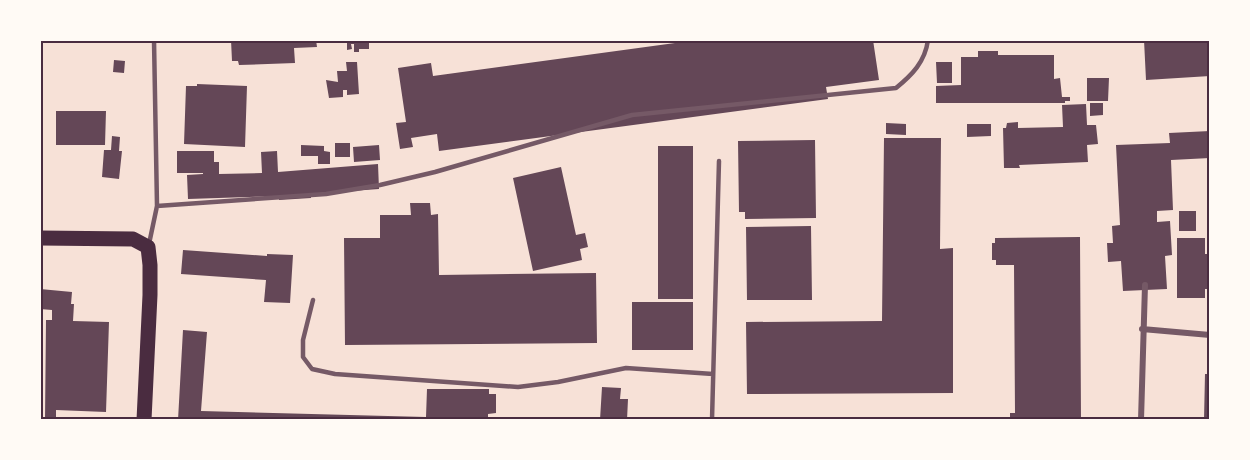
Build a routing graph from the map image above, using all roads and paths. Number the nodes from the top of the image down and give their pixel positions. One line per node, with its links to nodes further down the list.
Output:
1 (154, 40): 4 (lane)
2 (928, 40): 4 (lane)
3 (719, 161): 11 (lane)
4 (157, 206): 6 (lane)
5 (40, 238): 6 (main road)
6 (148, 247): 12 (main road)
7 (1145, 285): 9 (street)
8 (313, 300): 11 (lane)
9 (1142, 329): 10 (street); 14 (street)
10 (1209, 335)
11 (713, 374): 13 (lane)
12 (144, 420)
13 (712, 420)
14 (1141, 420)

